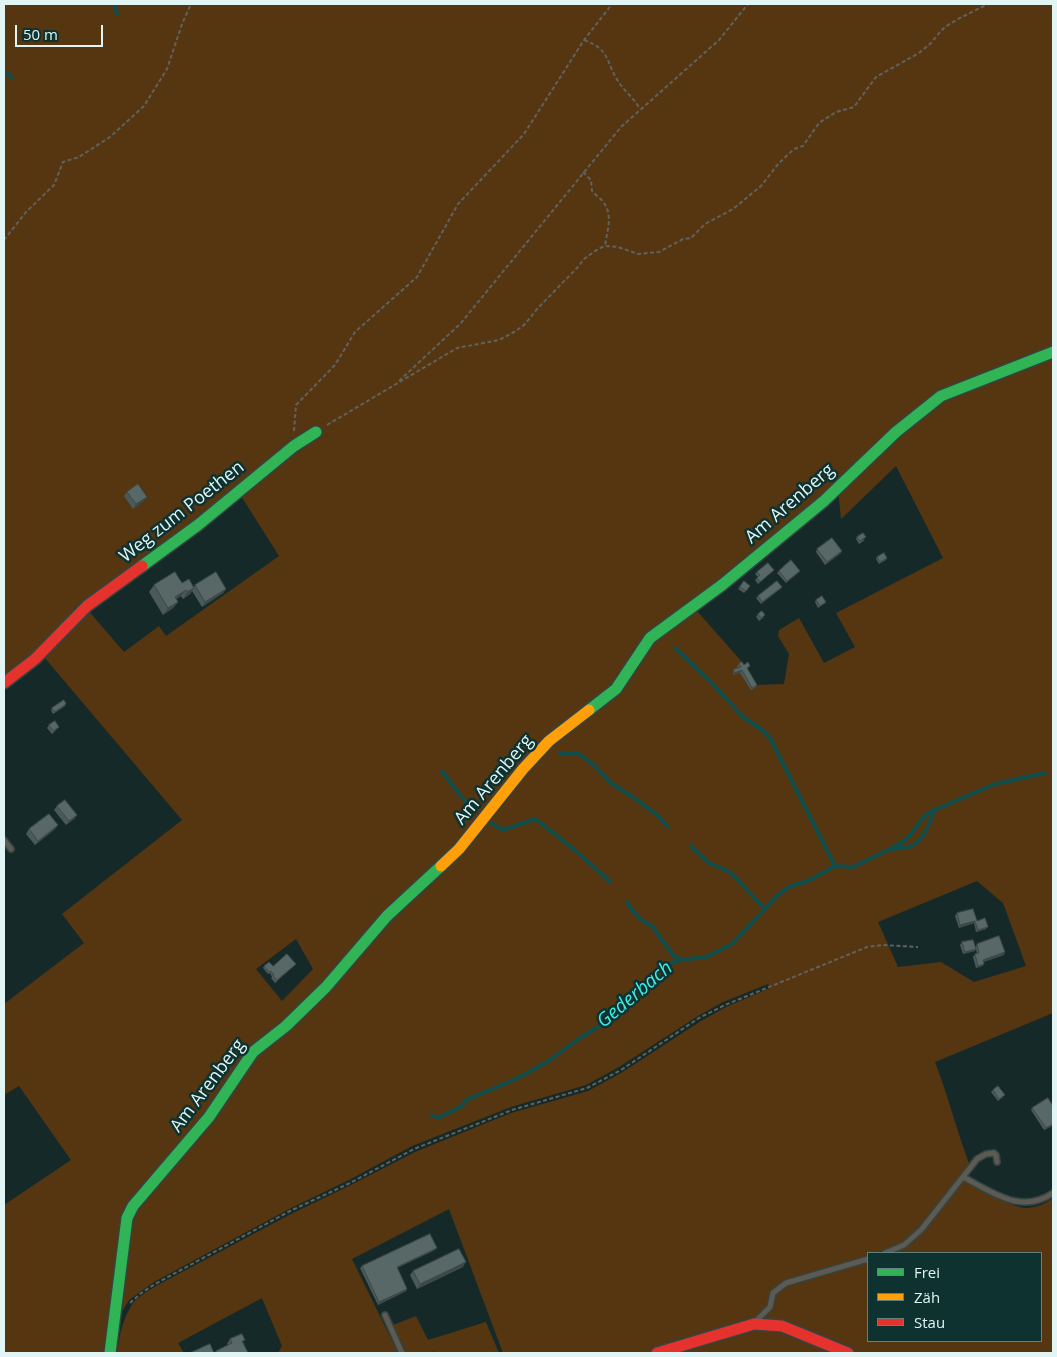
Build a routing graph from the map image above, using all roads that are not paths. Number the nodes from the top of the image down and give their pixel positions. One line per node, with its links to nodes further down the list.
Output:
1 (1053, 352): 13 (street, Am Arenberg)
2 (316, 432): 3 (street, Weg zum Poethen)
3 (4, 684)
4 (4, 840): 5 (lane)
5 (11, 848)
6 (997, 1162): 7 (lane)
7 (963, 1177): 8 (lane); 9 (lane)
8 (1053, 1193)
9 (888, 1252)
10 (867, 1259): 12 (lane)
11 (385, 1315): 14 (lane)
12 (754, 1324): 15 (street); 16 (street)
13 (110, 1353)
14 (402, 1353)
15 (657, 1353)
16 (848, 1353)

